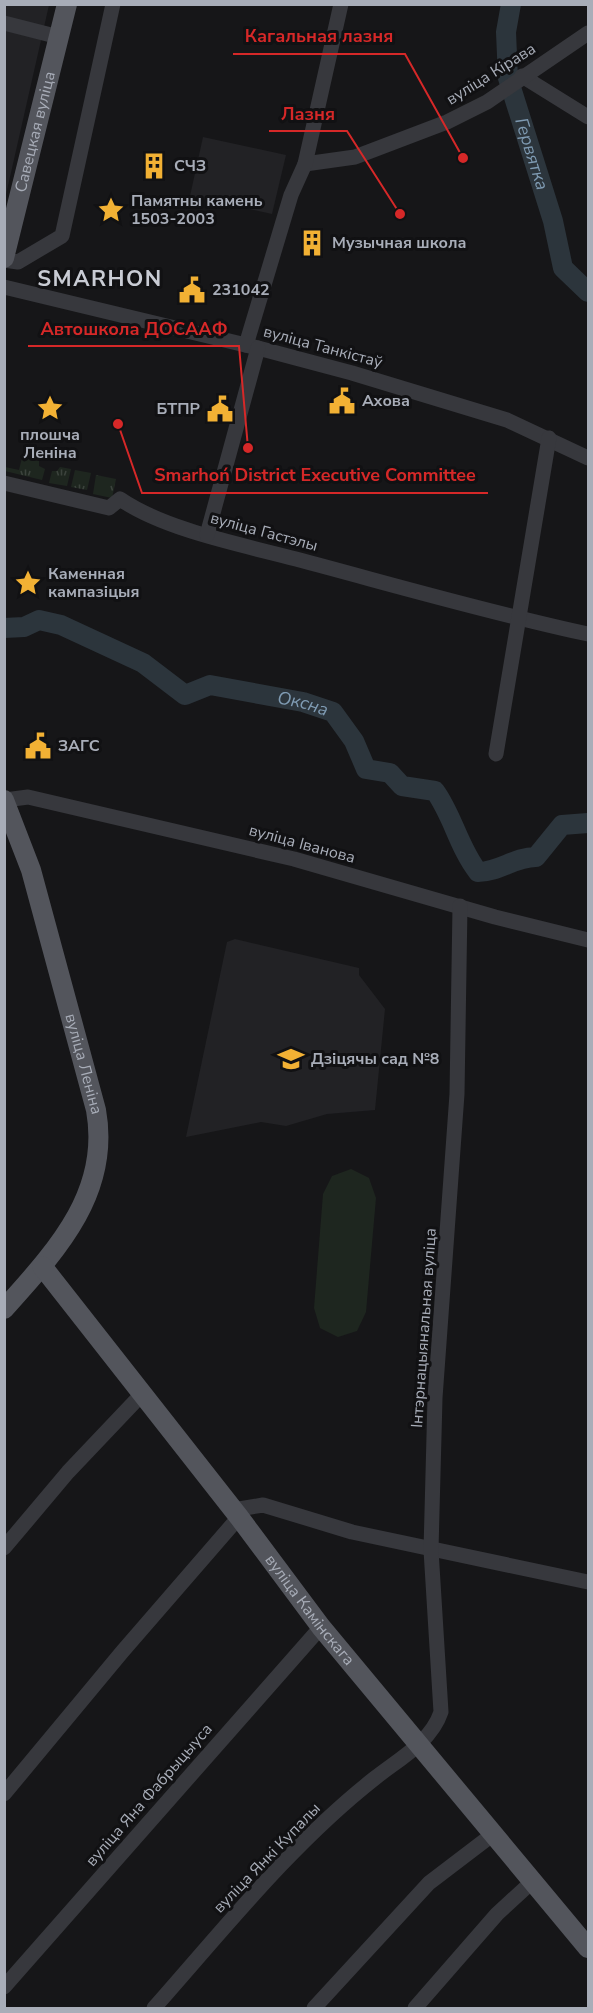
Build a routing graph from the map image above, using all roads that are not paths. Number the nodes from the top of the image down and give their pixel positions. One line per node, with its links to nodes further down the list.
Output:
1 (67, 4): 6 (main road, Савецкая вуліца)
2 (113, 4): 10 (street)
3 (341, 4): 9 (street)
4 (4, 23): 6 (street)
5 (588, 33): 7 (street, вуліца Кірава)
6 (59, 37): 10 (main road, Савецкая вуліца)
7 (521, 77): 8 (street); 9 (street, вуліца Кірава)
8 (588, 117)
9 (305, 164): 12 (street)
10 (4, 259)
11 (4, 287): 12 (street, вуліца Танкістаў)
12 (252, 346): 13 (street, вуліца Танкістаў); 16 (street)
13 (549, 438): 14 (street, вуліца Танкістаў); 17 (street)
14 (588, 458)
15 (4, 483): 16 (street, вуліца Гастэлы)
16 (207, 535): 17 (street, вуліца Гастэлы)
17 (521, 620): 18 (street, вуліца Гастэлы); 19 (street)
18 (588, 634)
19 (496, 754)
20 (4, 800): 21 (street, вуліца Іванова); 23 (main road, вуліца Леніна)
21 (460, 906): 22 (street, вуліца Іванова); 28 (street, Інтэрнацыянальная вуліца)
22 (588, 940)
23 (42, 1266): 24 (main road, вуліца Леніна); 25 (main road, вуліца Камінскага)
24 (4, 1309)
25 (142, 1393): 26 (main road, вуліца Камінскага); 27 (street)
26 (236, 1514): 28 (street); 30 (main road, вуліца Камінскага); 32 (street)
27 (4, 1548)
28 (431, 1550): 29 (street); 31 (street, Інтэрнацыянальная вуліца)
29 (588, 1582)
30 (321, 1627): 31 (main road, вуліца Камінскага); 36 (street, вуліца Яна Фабрыцыуса)
31 (419, 1744): 33 (main road, вуліца Камінскага); 37 (street, вуліца Янкі Купалы)
32 (4, 1794)
33 (492, 1835): 34 (main road, вуліца Камінскага); 38 (street)
34 (534, 1880): 35 (main road, вуліца Камінскага); 39 (street)
35 (588, 1948)
36 (4, 1987)
37 (154, 2008)
38 (314, 2008)
39 (415, 2008)

